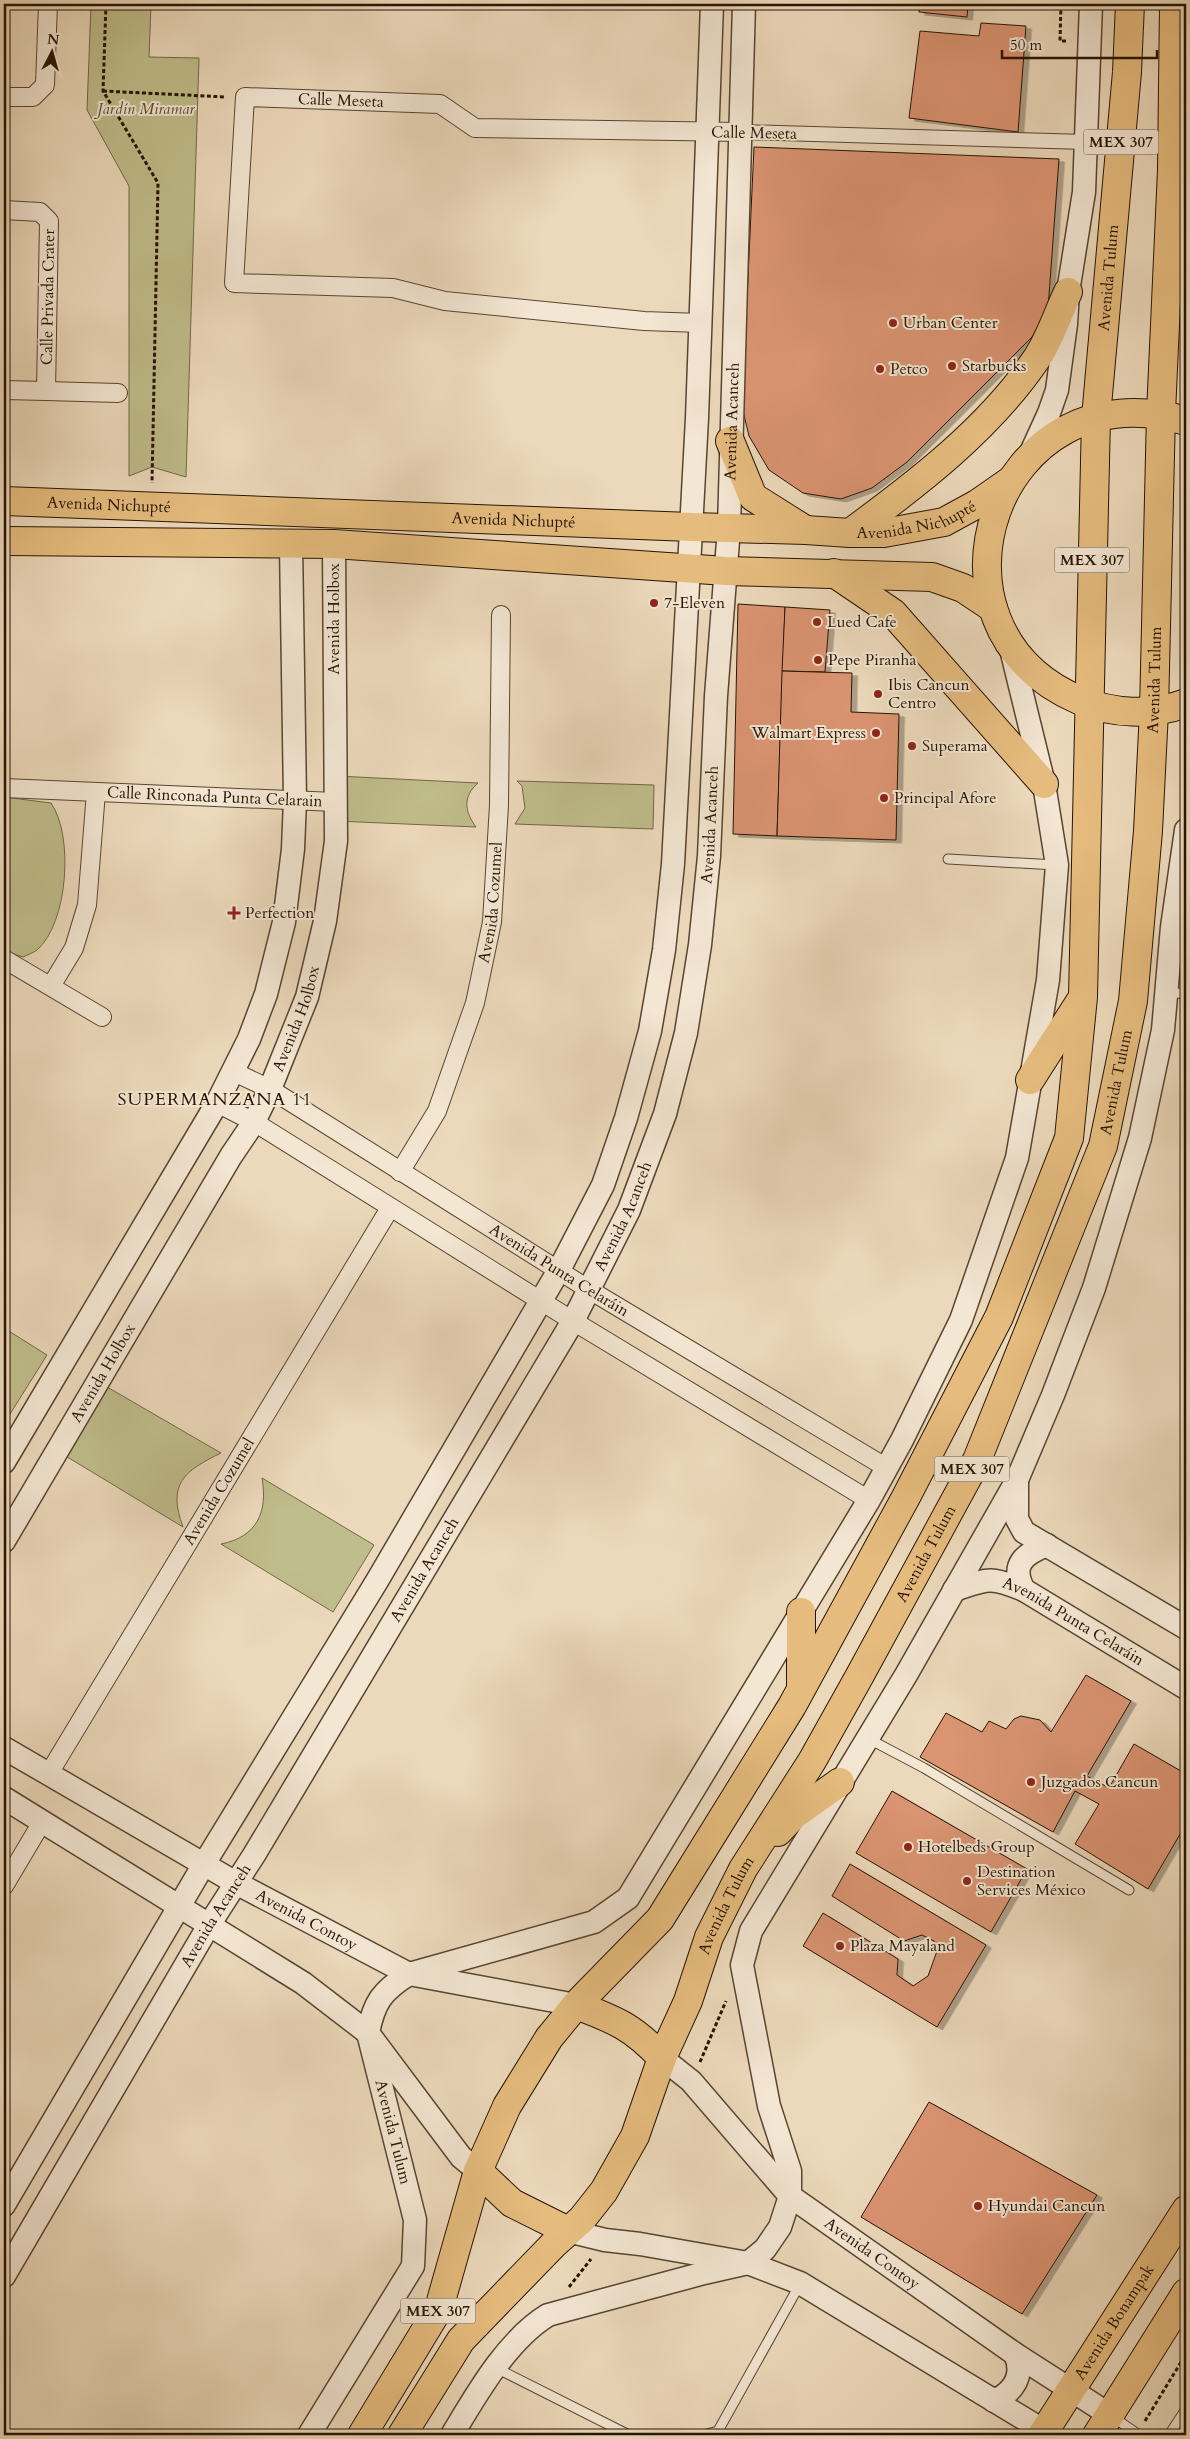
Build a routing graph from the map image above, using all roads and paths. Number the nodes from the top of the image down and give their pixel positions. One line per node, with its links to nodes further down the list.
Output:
1 (48, 4): 9 (street)
2 (106, 4): 8 (path)
3 (712, 4): 13 (street, Avenida Acanceh)
4 (744, 4): 12 (street, Avenida Acanceh)
5 (1091, 4): 14 (street, Avenida Tulum)
6 (1130, 4): 23 (main road, Avenida Tulum / MEX 307)
7 (1174, 4): 15 (main road, Avenida Tulum / MEX 307)
8 (103, 91): 10 (path); 29 (path)
9 (4, 97)
10 (244, 97): 13 (street, Calle Meseta); 18 (street)
11 (1186, 131): 15 (main road)
12 (742, 132): 13 (street, Calle Meseta); 14 (street, Calle Meseta); 25 (street, Avenida Acanceh)
13 (707, 133): 18 (street, Avenida Acanceh)
14 (1086, 142): 17 (street, Avenida Tulum)
15 (1172, 170): 22 (main road, Avenida Tulum / MEX 307)
16 (4, 210): 20 (street, Calle Privada Crater)
17 (1068, 292): 26 (street, Avenida Tulum); 33 (main road)
18 (700, 323): 30 (street, Avenida Acanceh)
19 (4, 390): 20 (street)
20 (46, 391): 21 (street)
21 (118, 392)
22 (1161, 413): 23 (main road); 24 (main road); 45 (main road, Avenida Tulum / MEX 307)
23 (1096, 416): 26 (main road); 44 (main road, Avenida Tulum / MEX 307)
24 (1186, 421)
25 (730, 441): 31 (street, Avenida Acanceh); 32 (main road)
26 (1028, 459): 27 (main road)
27 (1010, 481): 33 (main road, Avenida Nichupté); 40 (main road)
28 (4, 501): 29 (main road, Avenida Nichupté)
29 (151, 506): 30 (main road, Avenida Nichupté)
30 (691, 527): 31 (main road, Avenida Nichupté); 37 (street, Avenida Acanceh)
31 (729, 528): 32 (main road, Avenida Nichupté); 38 (street, Avenida Acanceh)
32 (806, 530): 33 (main road, Avenida Nichupté)
33 (850, 533)
34 (4, 542): 35 (main road)
35 (291, 544): 36 (main road); 49 (street)
36 (334, 544): 37 (main road); 50 (street, Avenida Holbox)
37 (688, 568): 38 (main road); 66 (street, Avenida Acanceh)
38 (726, 571): 39 (main road); 67 (street, Avenida Acanceh)
39 (834, 574): 40 (main road); 46 (main road)
40 (994, 608): 42 (main road)
41 (501, 616): 64 (street, Avenida Cozumel)
42 (1009, 642): 44 (main road); 46 (street, Avenida Tulum)
43 (1186, 703): 45 (main road)
44 (1089, 704): 45 (main road); 57 (main road, Avenida Tulum / MEX 307)
45 (1154, 711): 89 (main road, Avenida Tulum / MEX 307)
46 (1044, 784): 53 (street, Avenida Tulum)
47 (4, 788): 48 (street, Calle Rinconada Punta Celarain)
48 (96, 792): 49 (street, Calle Rinconada Punta Celarain); 55 (street, Calle Rinconada Punta Celarain)
49 (295, 800): 50 (street, Calle Rinconada Punta Celarain); 59 (street)
50 (335, 802): 61 (street, Avenida Holbox)
51 (1186, 830): 56 (street, Avenida Tulum)
52 (948, 859): 53 (lane)
53 (1056, 865): 60 (street, Avenida Tulum)
54 (4, 959): 55 (street)
55 (51, 986): 58 (street)
56 (1177, 993): 72 (street, Avenida Tulum)
57 (1083, 997): 60 (main road); 81 (main road, Avenida Tulum / MEX 307)
58 (102, 1017)
59 (234, 1072): 61 (street, Avenida Punta Celaráin); 62 (street)
60 (1030, 1080): 71 (street, Avenida Tulum)
61 (270, 1089): 63 (street, Avenida Holbox); 64 (street, Avenida Punta Celaráin)
62 (217, 1103): 63 (street); 70 (street)
63 (254, 1122): 65 (street); 74 (street, Avenida Holbox)
64 (400, 1172): 66 (street, Avenida Punta Celaráin)
65 (390, 1208): 68 (street); 84 (street, Avenida Cozumel)
66 (559, 1270): 67 (street, Avenida Punta Celaráin); 68 (street, Avenida Acanceh)
67 (588, 1290): 69 (street, Avenida Acanceh); 71 (street, Avenida Punta Celaráin)
68 (540, 1300): 69 (street); 88 (street, Avenida Acanceh)
69 (573, 1321): 73 (street); 90 (street, Avenida Acanceh)
70 (4, 1462)
71 (886, 1468): 73 (street, Avenida Tulum)
72 (1017, 1480): 75 (street); 76 (street, Avenida Tulum)
73 (869, 1500): 78 (street, Avenida Tulum)
74 (4, 1541)
75 (1047, 1545): 77 (street); 79 (street)
76 (954, 1590): 77 (street, Avenida Punta Celaráin); 82 (street, Avenida Tulum)
77 (1024, 1590): 80 (street, Avenida Punta Celaráin)
78 (801, 1612): 81 (main road); 95 (street, Avenida Tulum)
79 (1186, 1628)
80 (1186, 1688)
81 (800, 1692): 97 (main road, Avenida Tulum / MEX 307)
82 (867, 1738): 85 (street, Avenida Tulum); 92 (lane)
83 (4, 1748): 84 (street, Avenida Contoy)
84 (48, 1774): 88 (street, Avenida Contoy)
85 (840, 1782): 89 (main road); 102 (street, Avenida Tulum)
86 (4, 1798): 87 (street)
87 (42, 1822): 91 (street); 93 (street)
88 (204, 1864): 90 (street, Avenida Contoy); 93 (street, Avenida Acanceh)
89 (743, 1870): 99 (main road, Avenida Tulum / MEX 307)
90 (236, 1884): 94 (street, Avenida Acanceh); 95 (street, Avenida Contoy)
91 (4, 1886)
92 (1129, 1890)
93 (178, 1907): 94 (street); 103 (street, Avenida Acanceh)
94 (209, 1925): 98 (street); 108 (street, Avenida Acanceh)
95 (408, 1974): 97 (street, Avenida Contoy); 98 (street, Avenida Tulum)
96 (727, 2000): 100 (path)
97 (576, 2005): 99 (main road); 101 (main road, Avenida Tulum)
98 (368, 2033): 101 (street); 121 (street, Avenida Tulum)
99 (662, 2058): 100 (street, Avenida Contoy); 105 (main road, Avenida Tulum)
100 (691, 2081): 102 (street, Avenida Contoy)
101 (478, 2171): 105 (main road); 122 (main road, MEX 307)
102 (790, 2196): 107 (street, Avenida Tulum); 112 (street, Avenida Contoy)
103 (4, 2204)
104 (1186, 2210): 115 (main road, Avenida Bonampak)
105 (568, 2231): 106 (street); 123 (main road, MEX 307)
106 (605, 2240): 107 (street); 111 (path)
107 (748, 2263): 109 (street); 111 (street, Avenida Tulum)
108 (4, 2276)
109 (800, 2283): 116 (street); 126 (lane)
110 (1186, 2293): 118 (main road)
111 (548, 2316): 114 (street, Avenida Tulum)
112 (1015, 2354): 115 (street, Avenida Contoy); 116 (street)
113 (1186, 2354): 120 (path)
114 (496, 2368): 124 (street, Avenida Tulum); 125 (lane)
115 (1071, 2390): 118 (street, Avenida Contoy); 119 (main road, Avenida Bonampak)
116 (994, 2401): 119 (street)
117 (1186, 2408): 127 (lane)
118 (1104, 2425): 120 (lane)
119 (1046, 2434)
120 (1138, 2434)
121 (308, 2435)
122 (362, 2435)
123 (402, 2435)
124 (452, 2435)
125 (629, 2435)
126 (703, 2435)
127 (1169, 2435)

